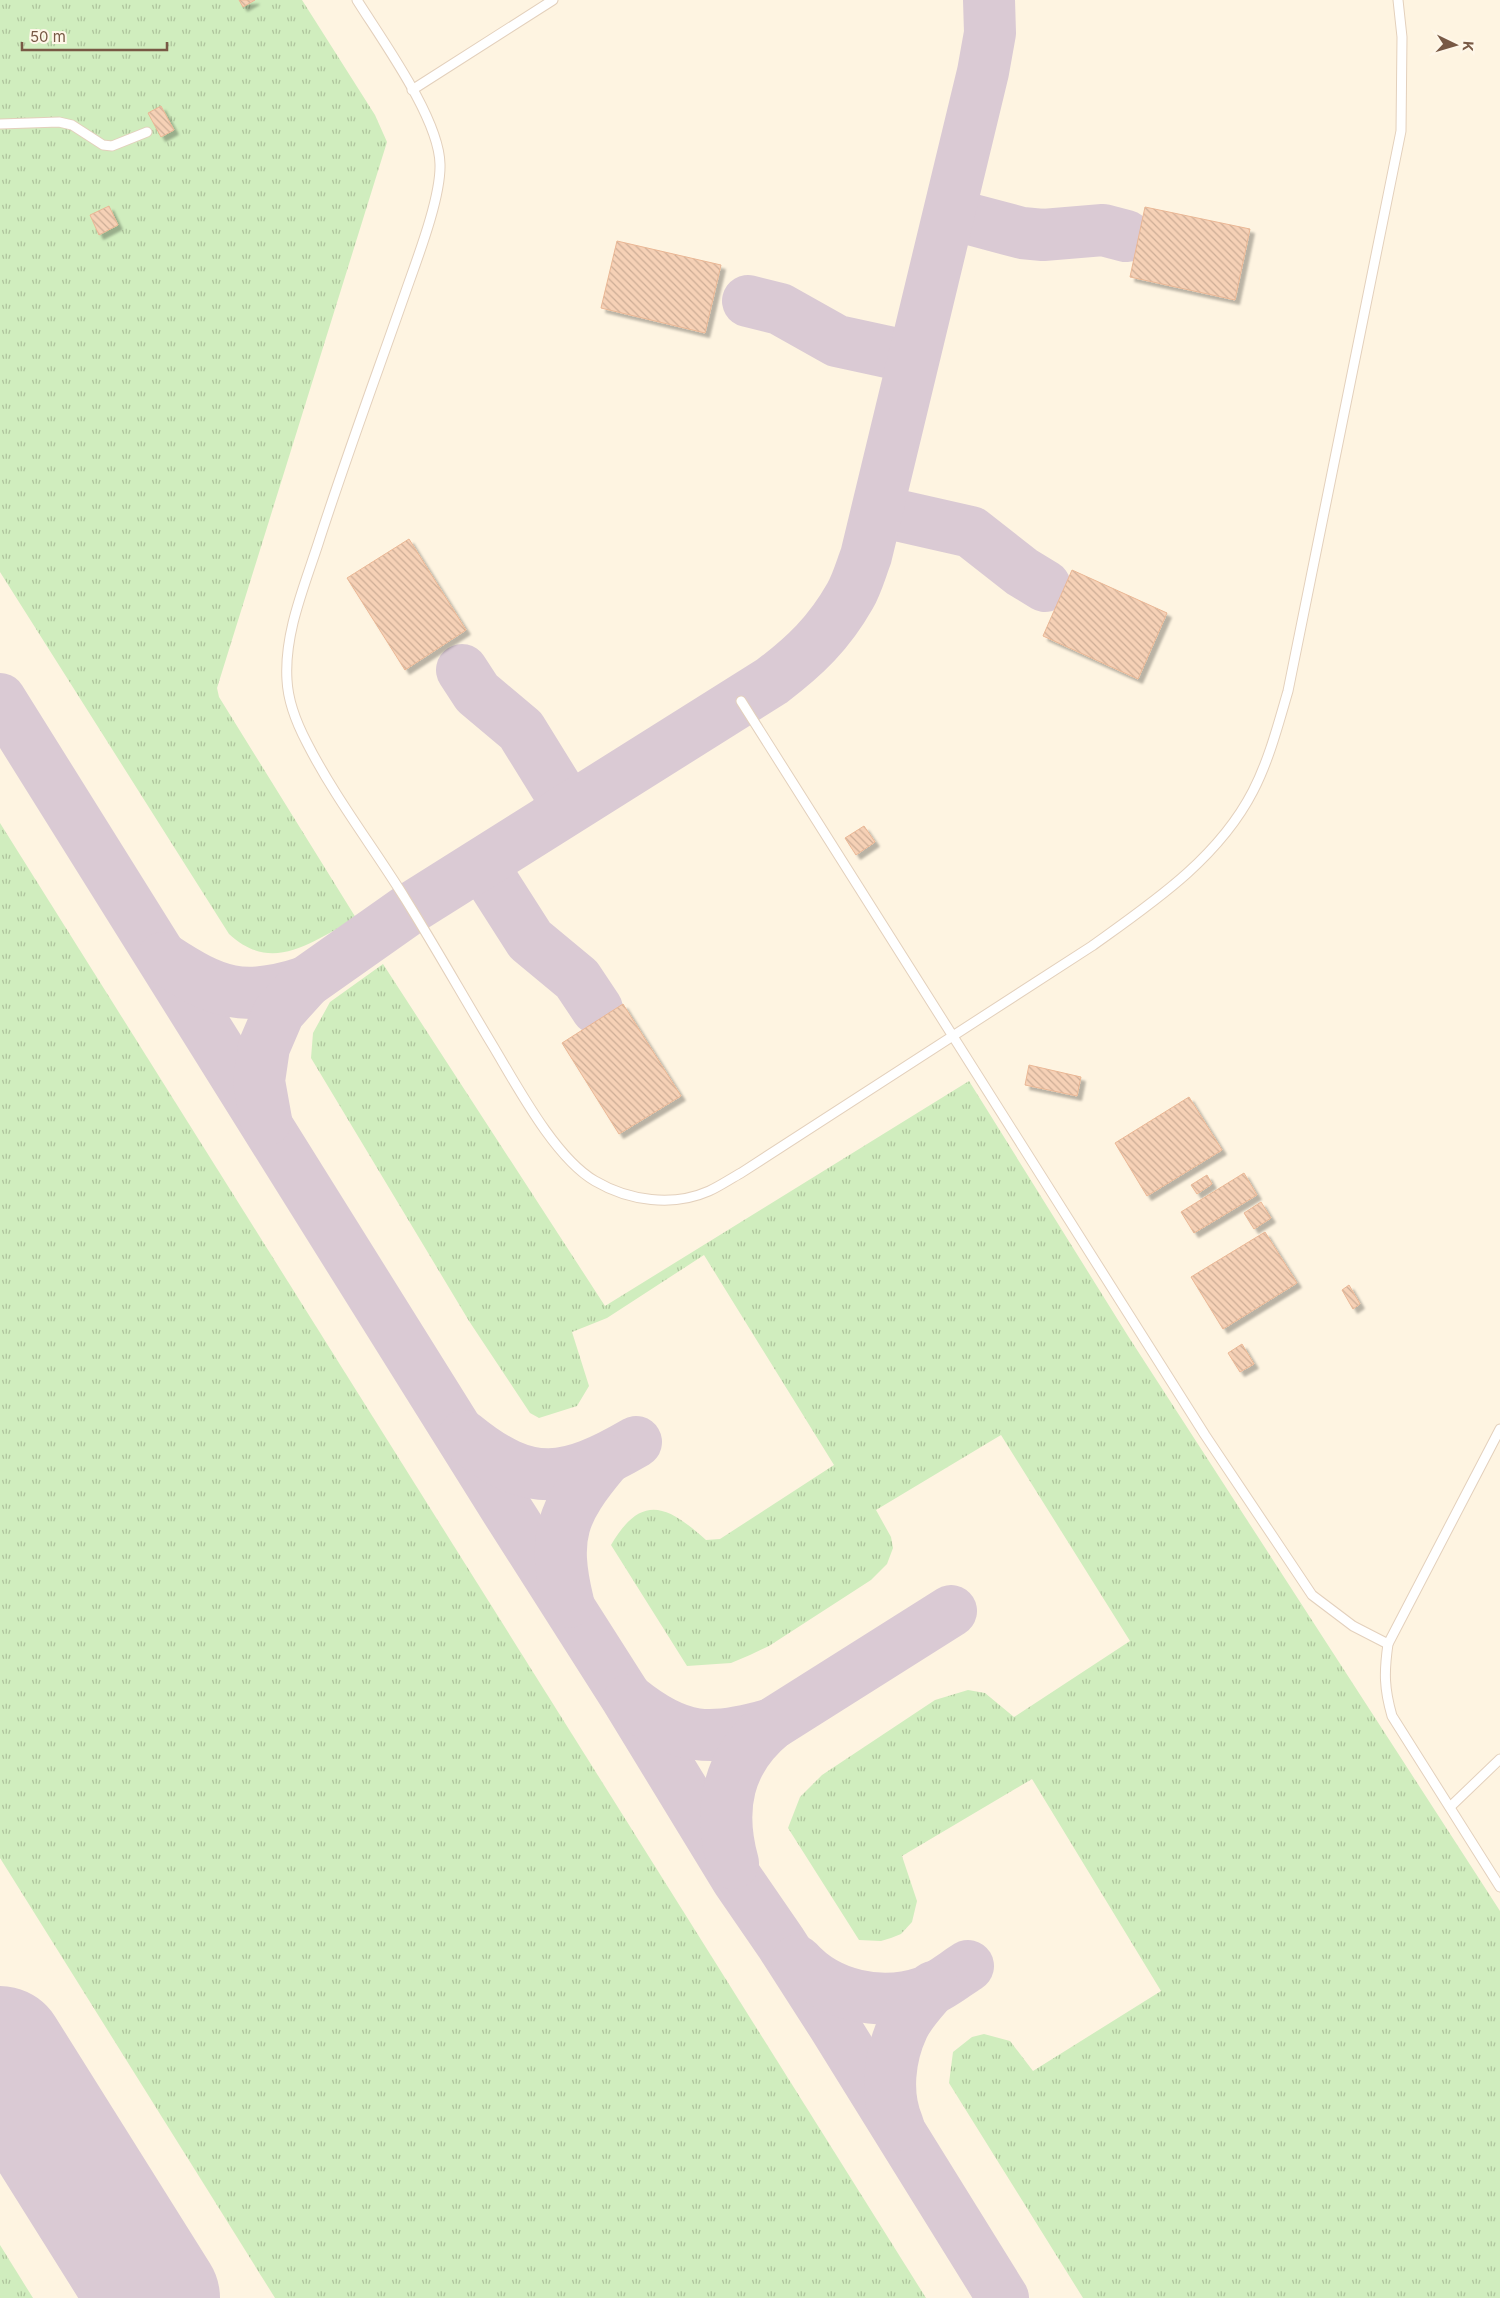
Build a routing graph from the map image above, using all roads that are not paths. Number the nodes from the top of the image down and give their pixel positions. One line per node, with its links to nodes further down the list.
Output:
1 (357, 0): 4 (lane)
2 (553, 0): 4 (lane)
3 (1398, 0): 8 (lane)
4 (412, 90): 8 (lane)
5 (0, 124): 6 (lane)
6 (147, 132)
7 (741, 700): 8 (lane)
8 (952, 1035): 10 (lane)
9 (1500, 1429): 10 (lane)
10 (1388, 1644): 12 (lane)
11 (1500, 1759): 12 (lane)
12 (1450, 1807): 13 (lane)
13 (1500, 1888)

